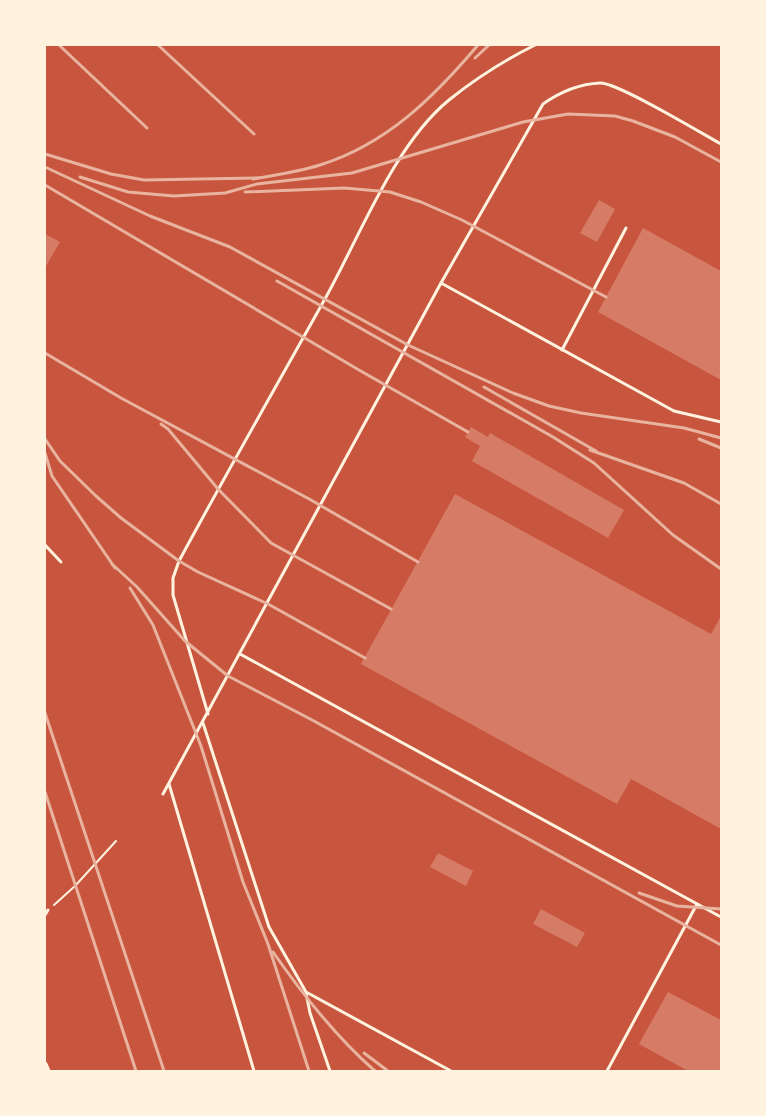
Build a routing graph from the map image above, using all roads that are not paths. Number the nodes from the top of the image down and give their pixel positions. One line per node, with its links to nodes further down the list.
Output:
1 (535, 45): 10 (lane)
2 (721, 144): 4 (lane)
3 (626, 228): 5 (lane)
4 (442, 283): 5 (lane); 9 (lane)
5 (562, 350): 6 (lane)
6 (721, 422)
7 (45, 545): 8 (lane)
8 (61, 562)
9 (240, 654): 10 (lane); 14 (lane)
10 (208, 714): 11 (lane)
11 (203, 723): 12 (lane); 18 (lane)
12 (168, 784): 13 (lane); 21 (lane)
13 (163, 794)
14 (697, 904): 17 (lane); 24 (lane)
15 (48, 910): 16 (lane)
16 (45, 915)
17 (721, 917)
18 (306, 992): 22 (lane); 23 (lane)
19 (45, 1064): 20 (street)
20 (48, 1071)
21 (254, 1071)
22 (330, 1071)
23 (451, 1071)
24 (607, 1071)

